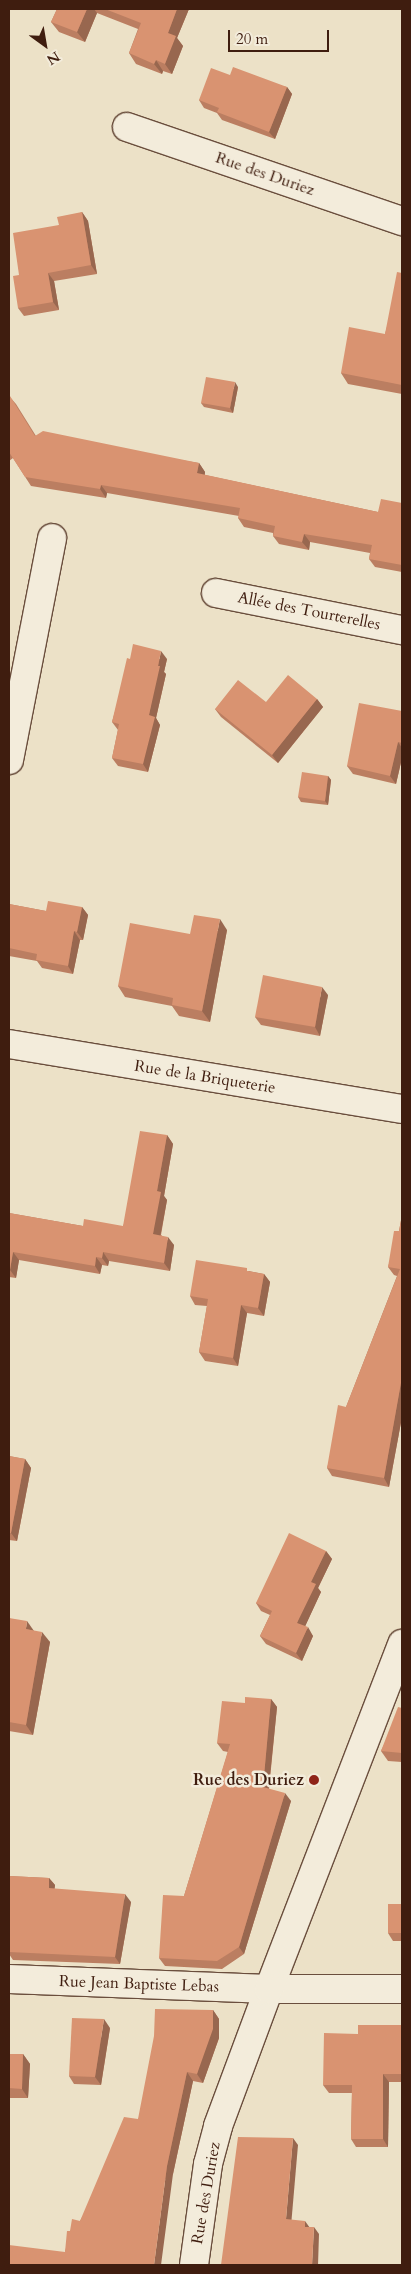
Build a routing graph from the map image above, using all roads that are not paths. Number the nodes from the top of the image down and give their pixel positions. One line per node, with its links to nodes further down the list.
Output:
1 (127, 127): 2 (street, Rue des Duriez)
2 (402, 221)
3 (52, 538): 6 (street)
4 (216, 593): 5 (street, Allée des Tourterelles)
5 (402, 630)
6 (9, 760)
7 (9, 1044): 8 (street, Rue de la Briqueterie)
8 (402, 1109)
9 (402, 1644): 11 (street, Rue des Duriez)
10 (9, 1979): 11 (street, Rue Jean Baptiste Lebas)
11 (269, 1988): 12 (street, Rue Jean Baptiste Lebas); 13 (street, Rue des Duriez)
12 (402, 1989)
13 (194, 2265)

